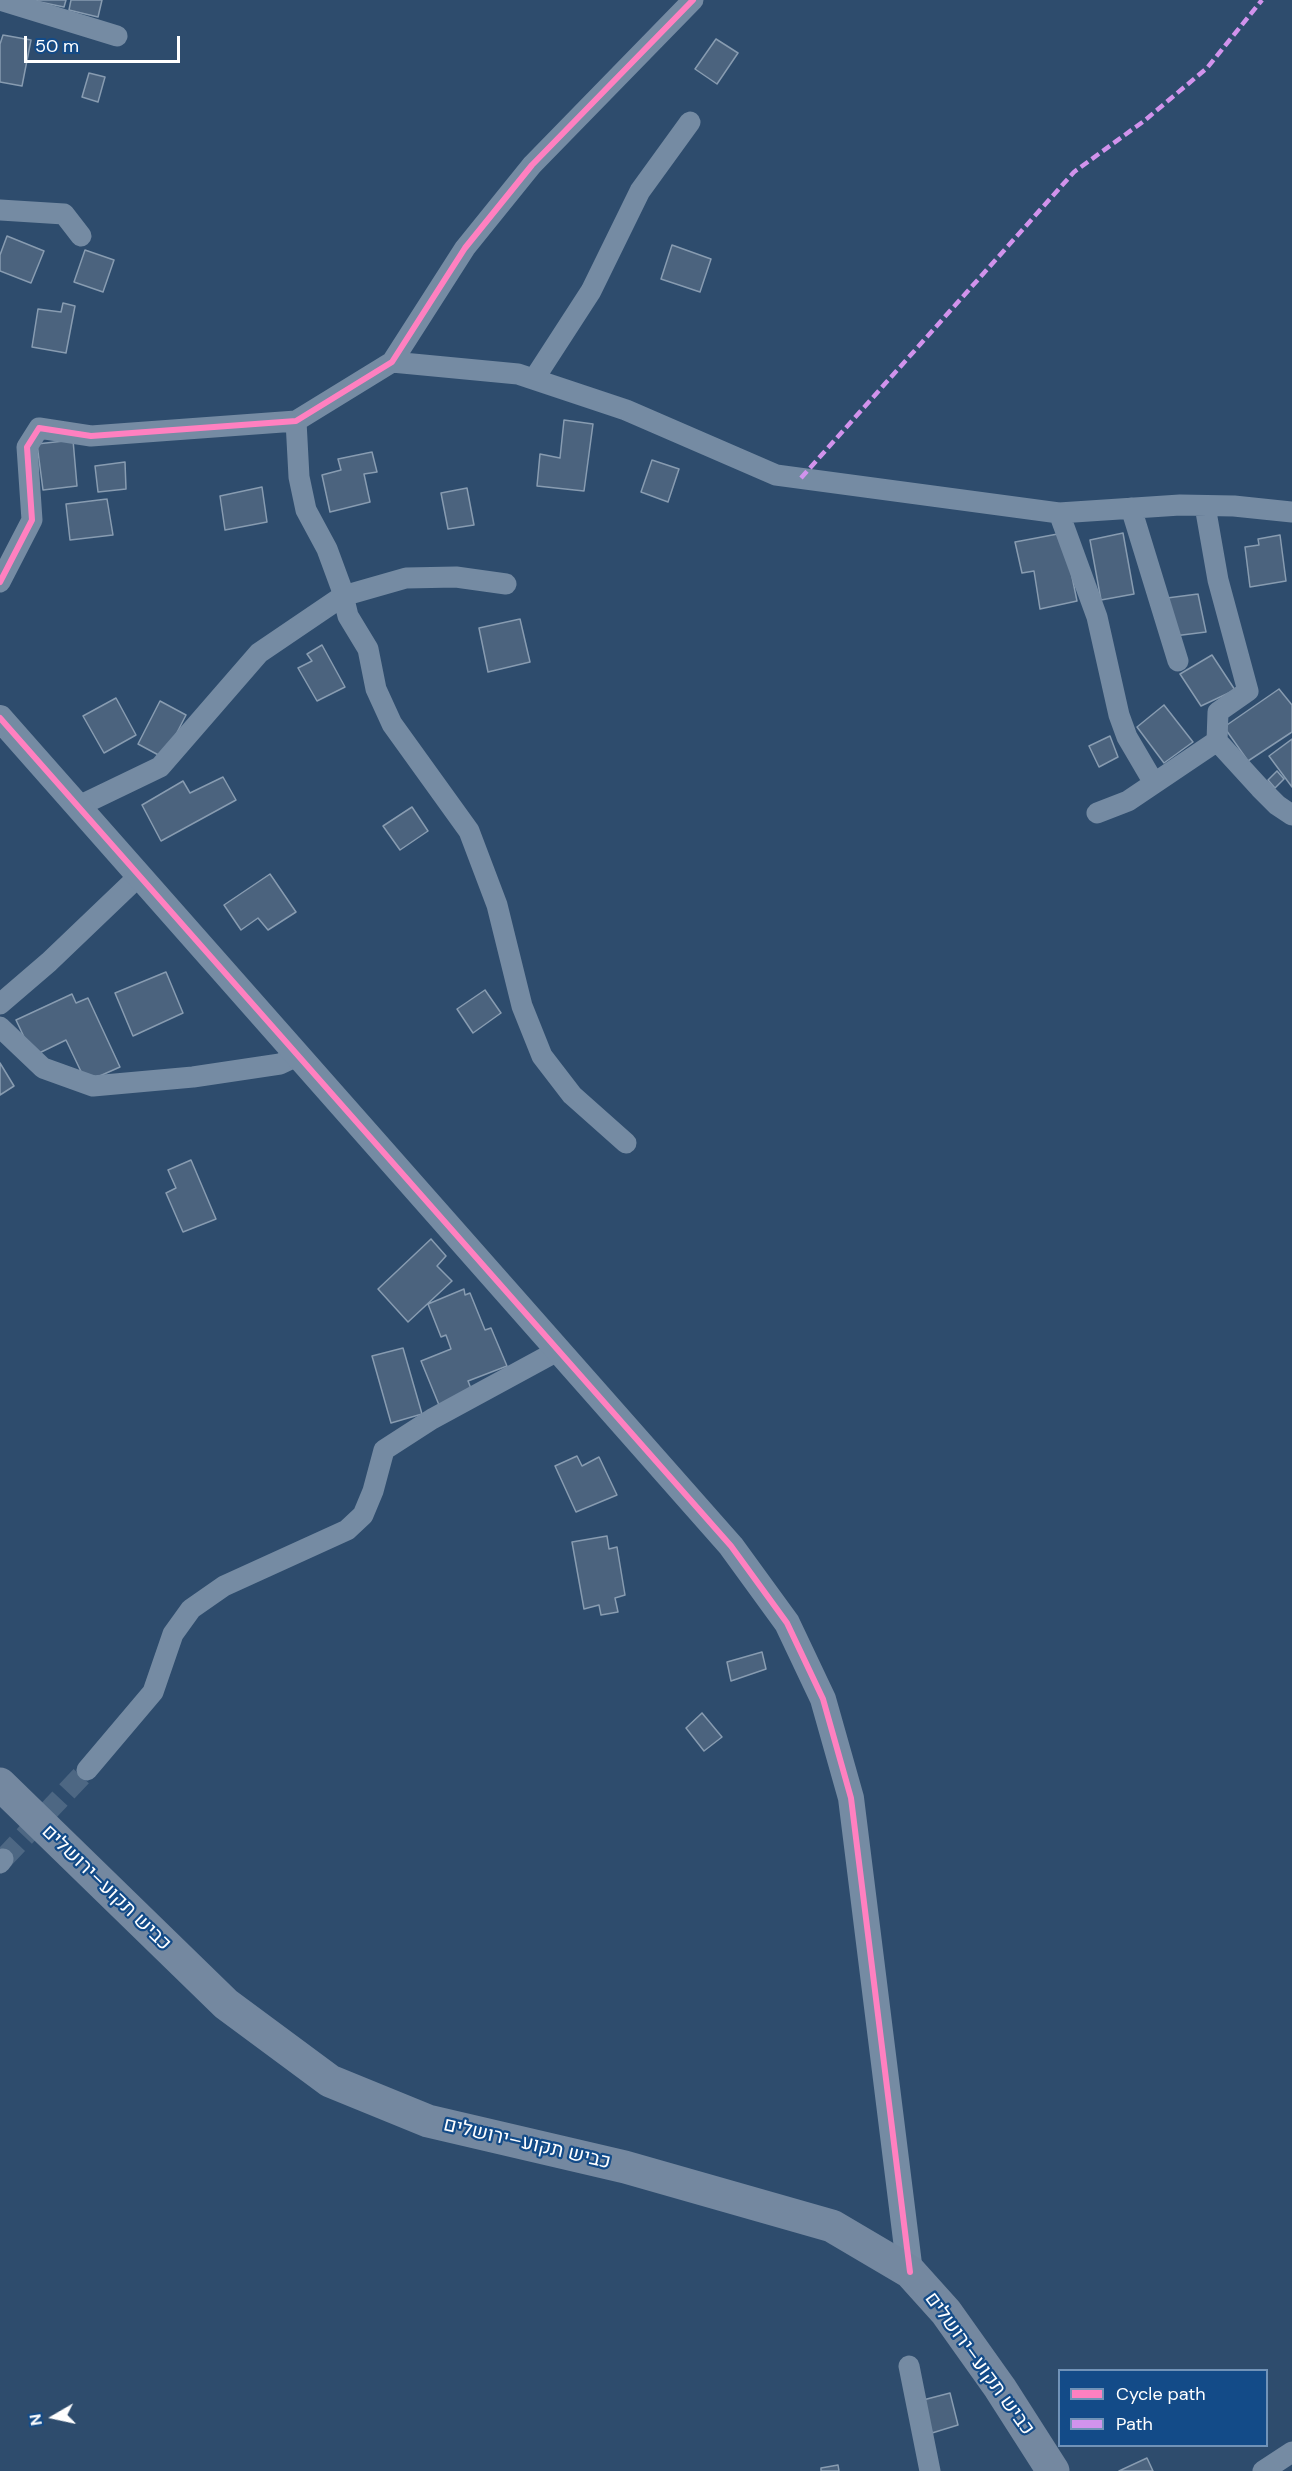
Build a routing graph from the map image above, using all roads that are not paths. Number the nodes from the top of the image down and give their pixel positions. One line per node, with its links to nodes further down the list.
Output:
1 (0, 0): 3 (street)
2 (693, 0): 7 (street)
3 (117, 36)
4 (690, 123): 8 (street)
5 (0, 210): 6 (street)
6 (81, 236)
7 (392, 362): 8 (street); 9 (street)
8 (534, 379): 13 (street)
9 (296, 421): 14 (street); 16 (street)
10 (1204, 506): 11 (street); 12 (street); 19 (street)
11 (1131, 508): 13 (street); 17 (street)
12 (1292, 512)
13 (1059, 513): 20 (street)
14 (0, 582)
15 (506, 584): 16 (street)
16 (343, 596): 21 (street); 28 (street)
17 (1178, 662)
18 (0, 718): 21 (street)
19 (1217, 741): 20 (street); 23 (street)
20 (1154, 783): 22 (street)
21 (79, 806): 24 (street)
22 (1097, 813)
23 (1292, 815)
24 (140, 875): 25 (street); 27 (street)
25 (0, 1004)
26 (0, 1027): 27 (street)
27 (299, 1054): 29 (street)
28 (626, 1143)
29 (559, 1350): 30 (street); 32 (street)
30 (87, 1770)
31 (0, 1784): 32 (main road, כביש תקוע–ירושלים)
32 (910, 2272): 36 (main road, כביש תקוע–ירושלים)
33 (909, 2366): 35 (street)
34 (1292, 2452): 37 (street)
35 (930, 2471)
36 (1053, 2471)
37 (1263, 2471)

